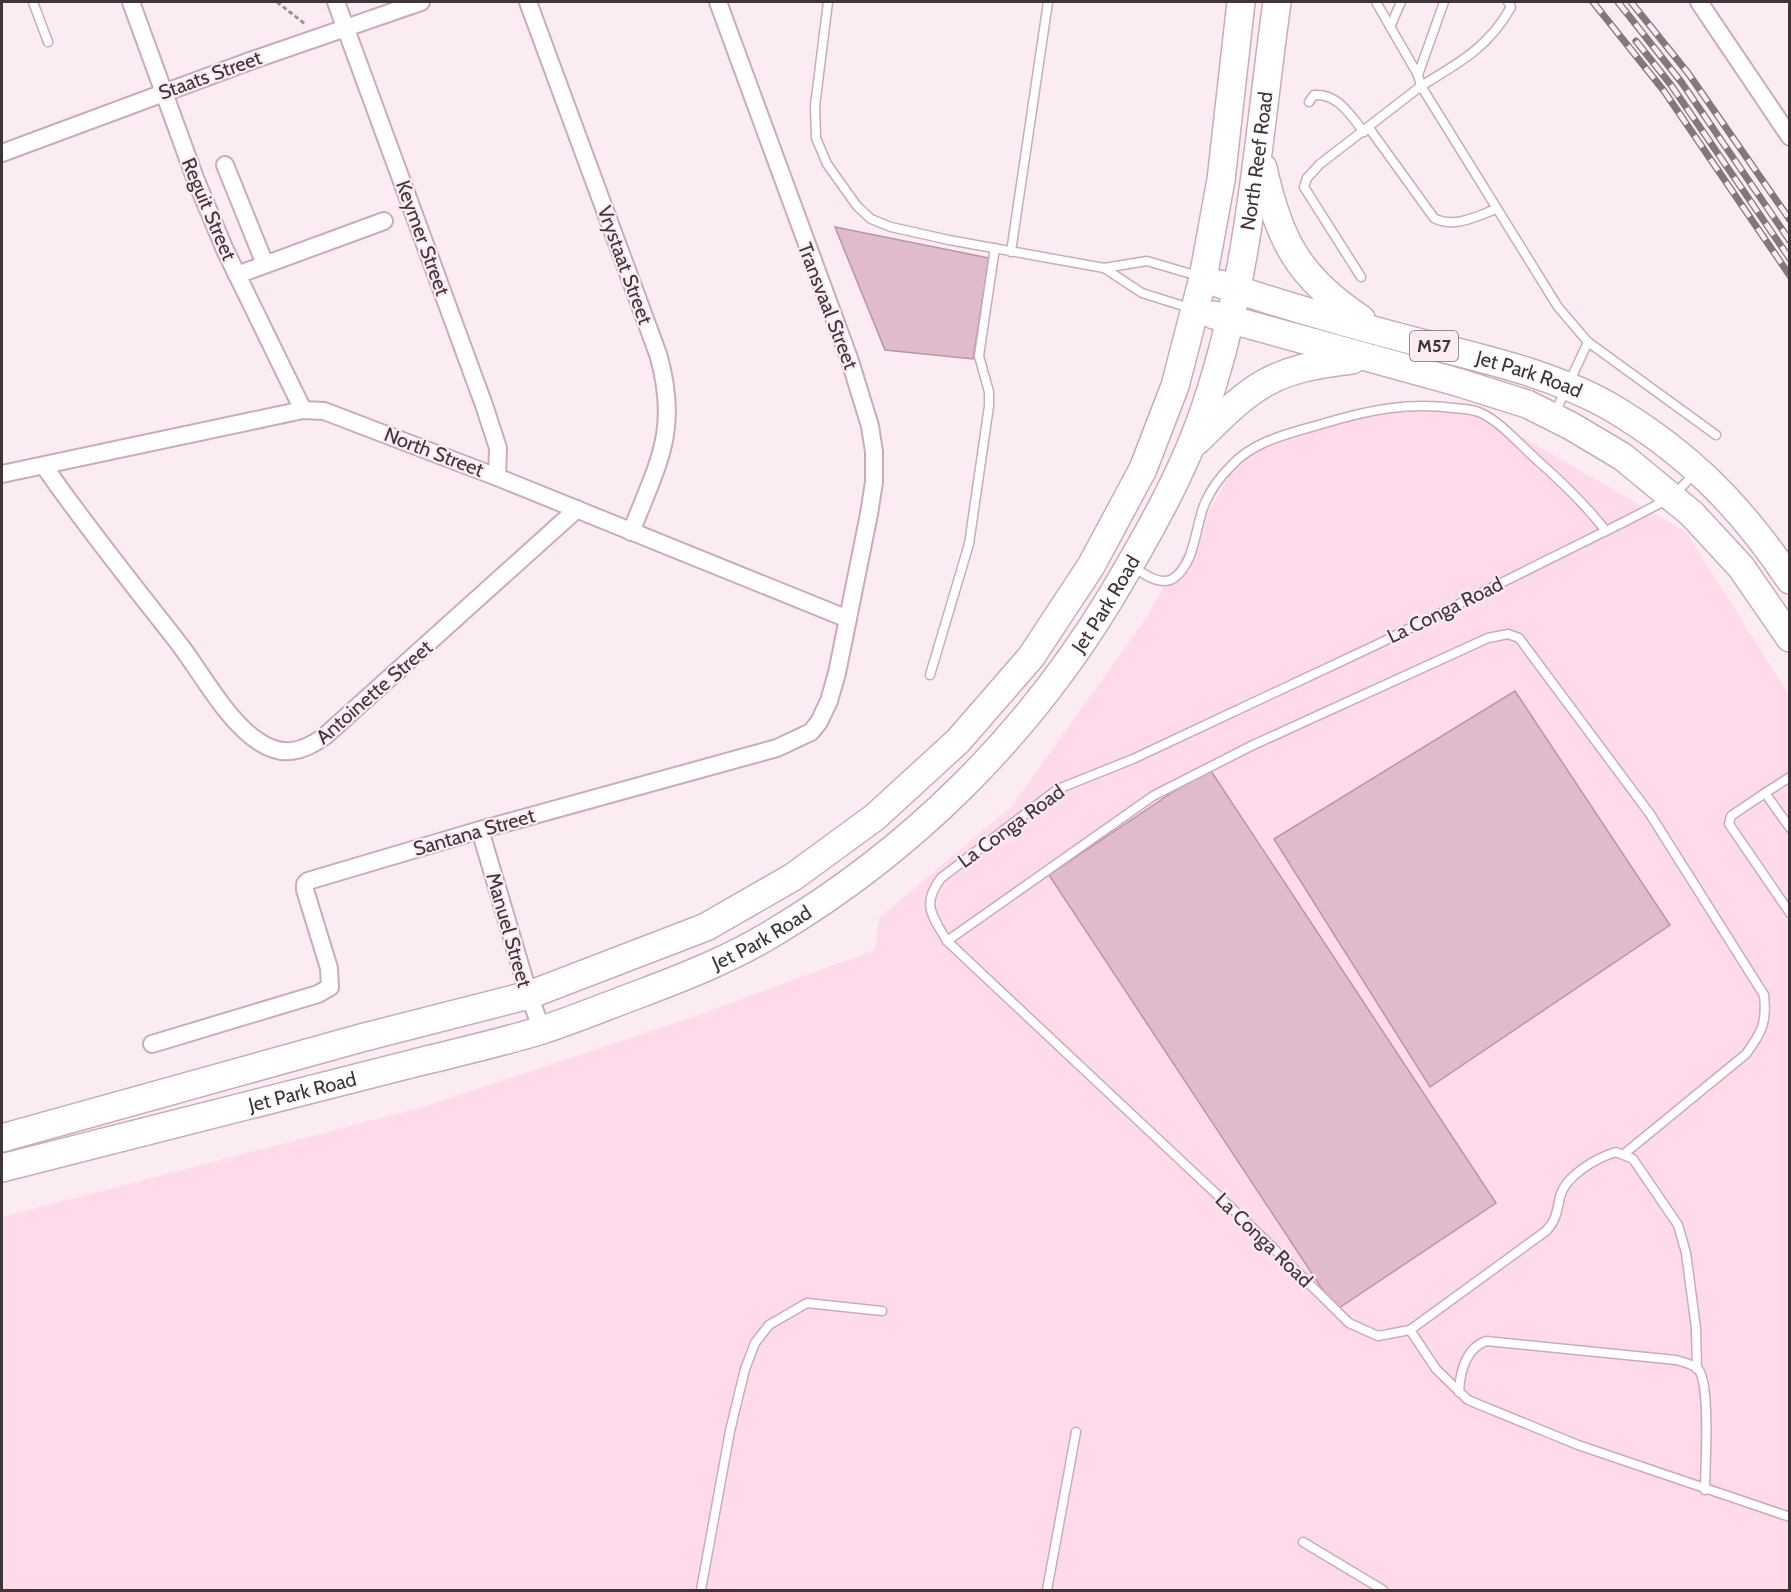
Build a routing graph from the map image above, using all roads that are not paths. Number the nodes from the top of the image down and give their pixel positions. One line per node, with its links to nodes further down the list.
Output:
1 (33, 2): 18 (lane)
2 (131, 2): 21 (street, Reguit Street)
3 (336, 2): 17 (street, Keymer Street)
4 (421, 2): 17 (street, Staats Street)
5 (528, 2): 55 (street, Vrystaat Street)
6 (718, 2): 58 (street, Transvaal Street)
7 (828, 2): 30 (lane)
8 (1048, 2): 31 (lane)
9 (1241, 2): 36 (main road, North Reef Road)
10 (1277, 2): 26 (main road, North Reef Road)
11 (1376, 2): 16 (lane)
12 (1401, 2): 16 (lane)
13 (1444, 2): 19 (lane)
14 (1508, 2): 20 (lane)
15 (1699, 2): 24 (street)
16 (1390, 27): 19 (lane)
17 (346, 28): 21 (street, Staats Street); 51 (street, Keymer Street)
18 (48, 42)
19 (1418, 75): 20 (lane)
20 (1421, 86): 23 (lane); 28 (lane)
21 (164, 92): 25 (street, Staats Street); 34 (street, Reguit Street)
22 (1309, 102): 23 (lane)
23 (1367, 130): 28 (lane); 35 (lane)
24 (1790, 137)
25 (2, 153)
26 (1260, 155): 37 (main road, North Reef Road); 40 (main road)
27 (225, 165): 32 (street)
28 (1496, 208): 41 (lane)
29 (384, 221): 32 (street)
30 (994, 248): 31 (lane); 60 (lane)
31 (1011, 252): 33 (lane)
32 (265, 264): 34 (street)
33 (1104, 268): 36 (lane); 38 (lane)
34 (237, 275): 44 (street, Reguit Street)
35 (1361, 277)
36 (1203, 278): 37 (main road, Jet Park Road / M57); 38 (main road, North Reef Road)
37 (1237, 290): 39 (main road, North Reef Road); 40 (main road, Jet Park Road / M57)
38 (1196, 310): 39 (main road, Jet Park Road / M57); 67 (main road, Jet Park Road)
39 (1230, 320): 42 (main road, Jet Park Road / M57); 47 (main road, Jet Park Road)
40 (1375, 329): 43 (main road, Jet Park Road / M57)
41 (1588, 342): 43 (lane); 46 (lane)
42 (1365, 358): 45 (main road, Jet Park Road / M57); 47 (main road)
43 (1567, 387): 45 (lane); 49 (main road, Jet Park Road / M57)
44 (303, 410): 48 (street, North Street); 51 (street, North Street)
45 (1554, 417): 52 (main road, Jet Park Road / M57)
46 (1716, 435)
47 (1190, 448): 56 (main road, Jet Park Road)
48 (44, 466): 50 (street, North Street); 53 (street, Antoinette Street)
49 (1698, 470): 52 (lane, La Conga Road); 57 (main road, Jet Park Road / M57)
50 (2, 474)
51 (497, 477): 53 (street, North Street)
52 (1671, 496): 54 (lane, La Conga Road); 59 (main road, Jet Park Road / M57)
53 (577, 509): 55 (street, North Street)
54 (1606, 531): 56 (lane); 66 (lane, La Conga Road)
55 (631, 532): 58 (street, North Street)
56 (1130, 565): 68 (main road, Jet Park Road)
57 (1790, 580)
58 (848, 619): 64 (street, Santana Street)
59 (1790, 638)
60 (930, 675)
61 (1790, 777): 62 (lane)
62 (1765, 793): 63 (lane); 65 (lane)
63 (1790, 828)
64 (480, 830): 67 (street, Manuel Street); 69 (street, Santana Street)
65 (1790, 913)
66 (947, 941): 71 (lane); 74 (lane, La Conga Road)
67 (528, 995): 68 (street, Manuel Street); 70 (main road, Jet Park Road)
68 (542, 1030): 72 (main road, Jet Park Road)
69 (152, 1044)
70 (2, 1138)
71 (1624, 1154): 74 (lane); 75 (lane)
72 (2, 1168)
73 (882, 1311): 81 (lane)
74 (1410, 1330): 76 (lane)
75 (1697, 1369): 76 (lane); 78 (lane)
76 (1459, 1392): 78 (lane)
77 (1076, 1432): 82 (lane)
78 (1705, 1490): 79 (lane)
79 (1790, 1517)
80 (1303, 1542): 83 (lane)
81 (701, 1590)
82 (1047, 1590)
83 (1383, 1590)

